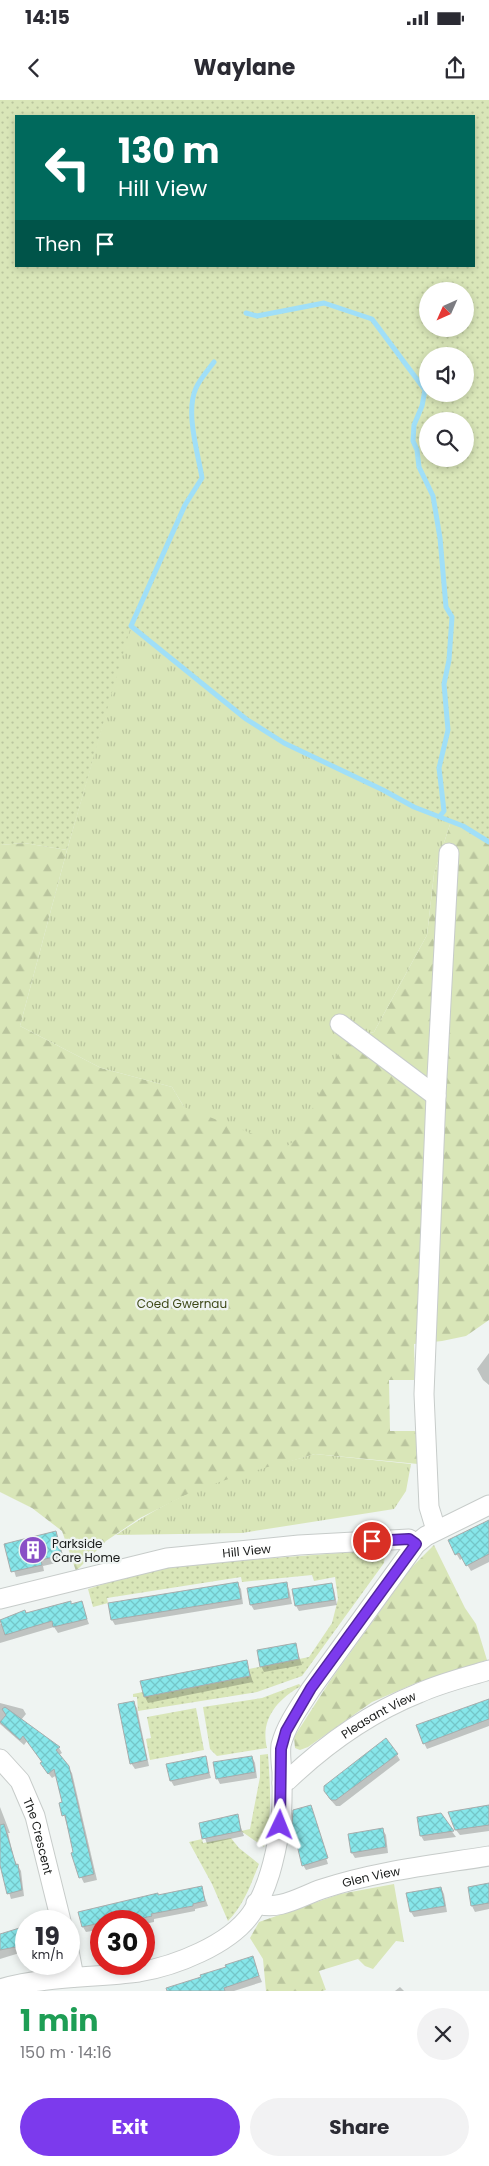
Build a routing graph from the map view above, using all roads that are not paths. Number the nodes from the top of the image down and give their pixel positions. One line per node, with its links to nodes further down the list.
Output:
1 (449, 853): 3 (street)
2 (340, 1024): 3 (street)
3 (436, 1096): 5 (street)
4 (489, 1505): 5 (street)
5 (436, 1530): 6 (street)
6 (416, 1544): 7 (street, Hill View); 10 (street)
7 (0, 1599)
8 (489, 1670): 10 (street, Pleasant View)
9 (0, 1759): 13 (street, The Crescent)
10 (282, 1783): 12 (street)
11 (489, 1856): 12 (street, Glen View)
12 (256, 1903): 14 (street)
13 (58, 1910)
14 (74, 1977): 15 (street)
15 (0, 1989)

